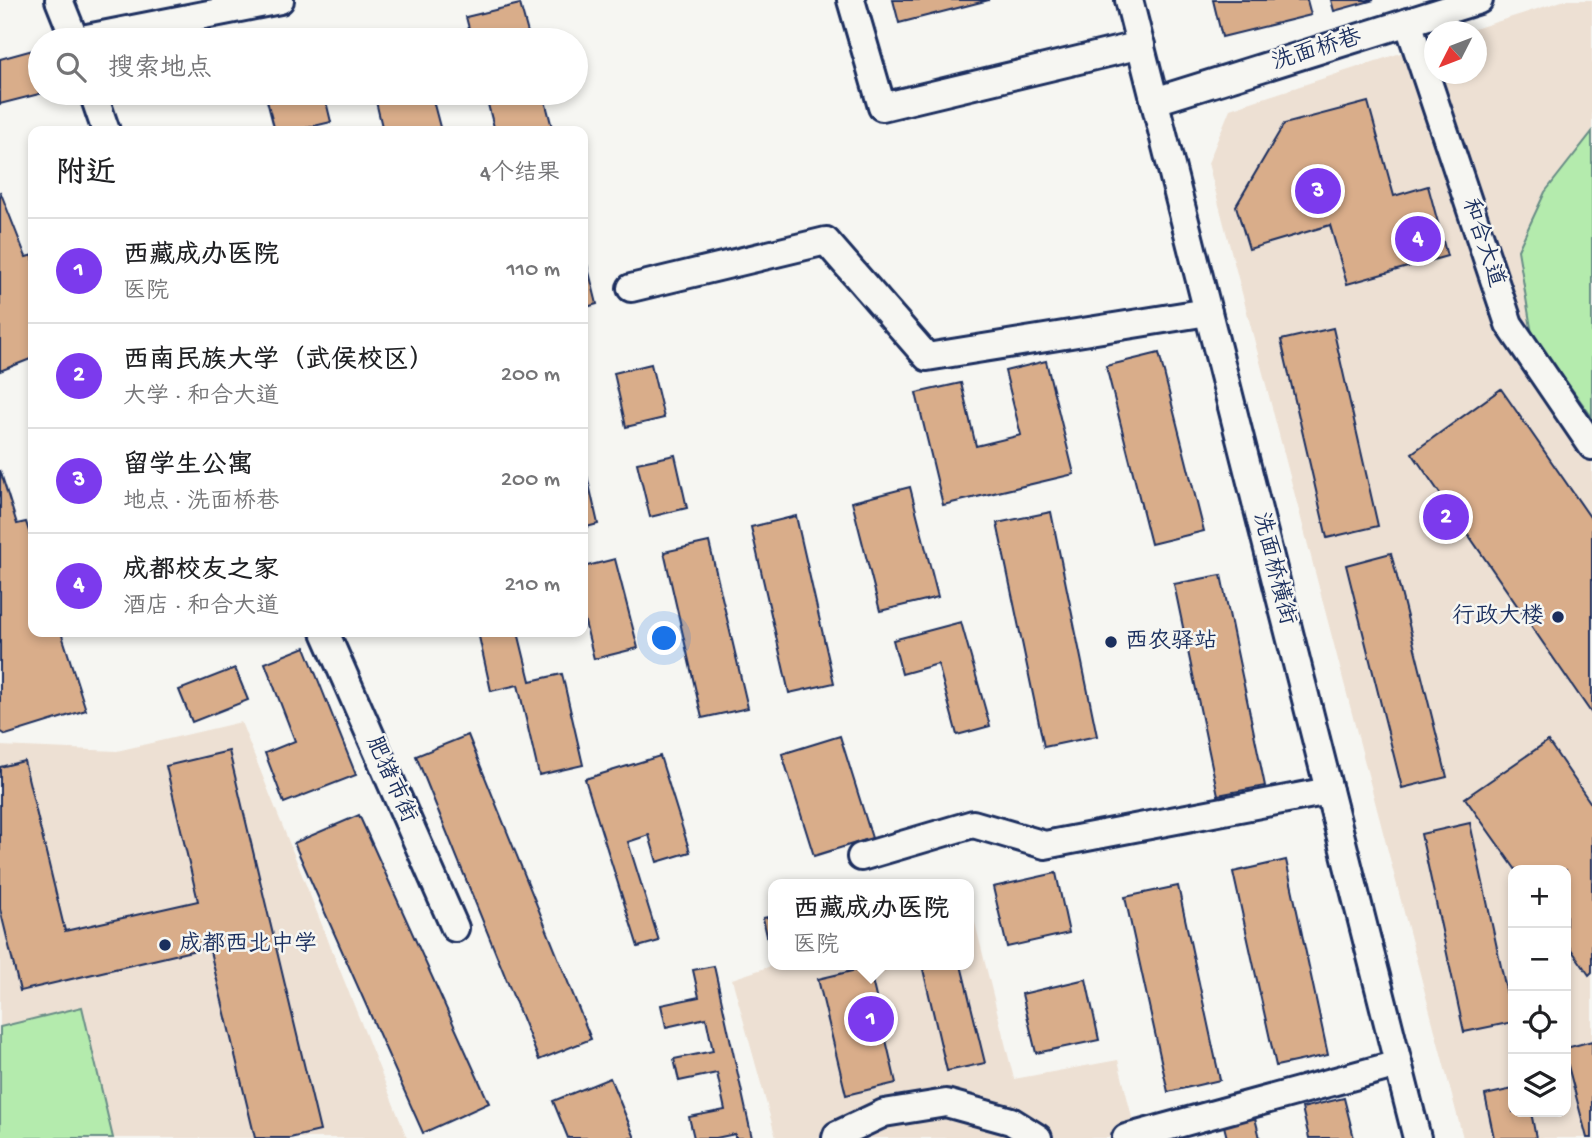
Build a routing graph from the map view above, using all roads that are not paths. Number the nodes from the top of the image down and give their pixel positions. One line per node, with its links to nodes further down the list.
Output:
1 (59, 0): 7 (street)
2 (276, 0): 8 (street)
3 (851, 0): 9 (street)
4 (1129, 0): 9 (street, 洗面桥横街)
5 (1479, 0): 6 (street, 洗面桥巷)
6 (1408, 22): 10 (street, 洗面桥巷); 15 (street, 和合大道)
7 (71, 28)
8 (136, 28)
9 (1141, 45): 10 (street, 洗面桥横街)
10 (1155, 101): 14 (street, 洗面桥横街)
11 (97, 105): 12 (street)
12 (104, 126)
13 (631, 288): 14 (street)
14 (1208, 312): 17 (street, 洗面桥横街)
15 (1592, 446)
16 (327, 637): 19 (street, 肥猪市街)
17 (1329, 791): 18 (street); 20 (street, 洗面桥横街)
18 (861, 857)
19 (455, 928)
20 (1398, 1064): 23 (street); 24 (street, 洗面桥横街)
21 (836, 1138): 22 (street)
22 (1038, 1138)
23 (1126, 1138)
24 (1417, 1138)

